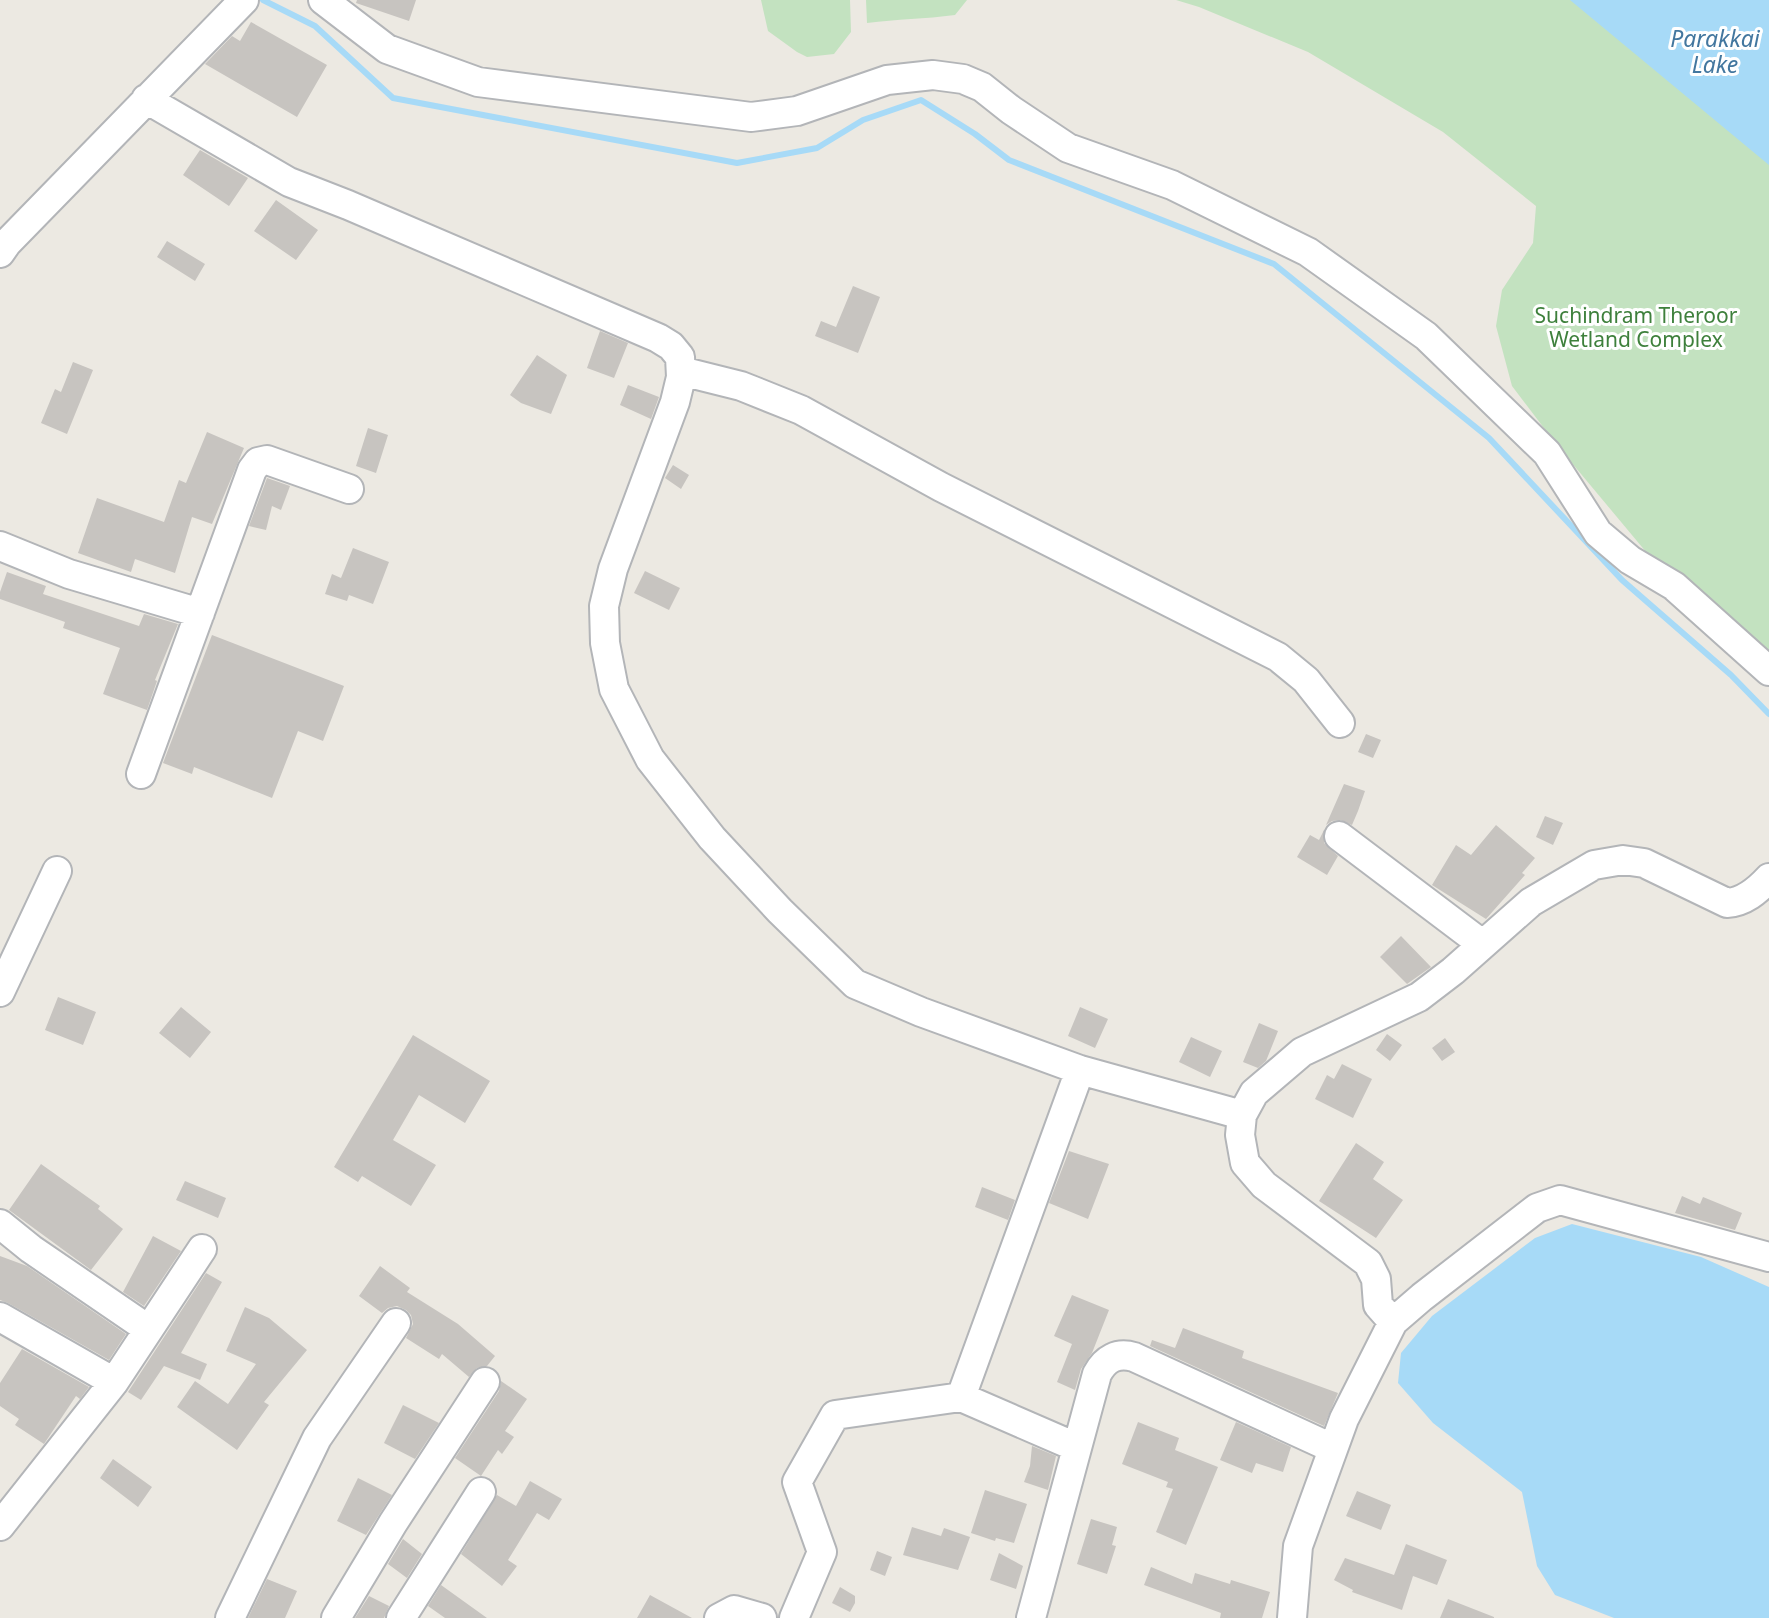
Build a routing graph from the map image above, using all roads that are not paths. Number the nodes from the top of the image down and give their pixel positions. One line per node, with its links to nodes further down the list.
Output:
1 (241, 3): 3 (street)
2 (341, 6): 9 (street)
3 (146, 99): 4 (street); 5 (street)
4 (0, 253)
5 (681, 371): 10 (street); 17 (street)
6 (349, 489): 8 (street)
7 (0, 546): 8 (street)
8 (200, 613): 11 (street)
9 (1769, 671)
10 (1340, 723)
11 (141, 774)
12 (1339, 836): 15 (street)
13 (57, 871): 16 (street)
14 (1769, 878): 15 (street)
15 (1482, 944): 18 (street)
16 (0, 992)
17 (1080, 1070): 18 (street); 28 (street)
18 (1242, 1115): 23 (street)
19 (0, 1223): 25 (street)
20 (202, 1249): 25 (street)
21 (1769, 1257): 23 (street)
22 (0, 1317): 26 (street)
23 (1393, 1322): 30 (street)
24 (396, 1323): 33 (street)
25 (148, 1329): 26 (street)
26 (114, 1382): 32 (street)
27 (485, 1382): 34 (street)
28 (961, 1397): 29 (street); 38 (street)
29 (1076, 1447): 30 (street); 39 (street)
30 (1332, 1448): 40 (street)
31 (481, 1492): 35 (street)
32 (0, 1526)
33 (230, 1618)
34 (335, 1618)
35 (401, 1618)
36 (719, 1618): 37 (street)
37 (762, 1618)
38 (794, 1618)
39 (1031, 1618)
40 (1292, 1618)

